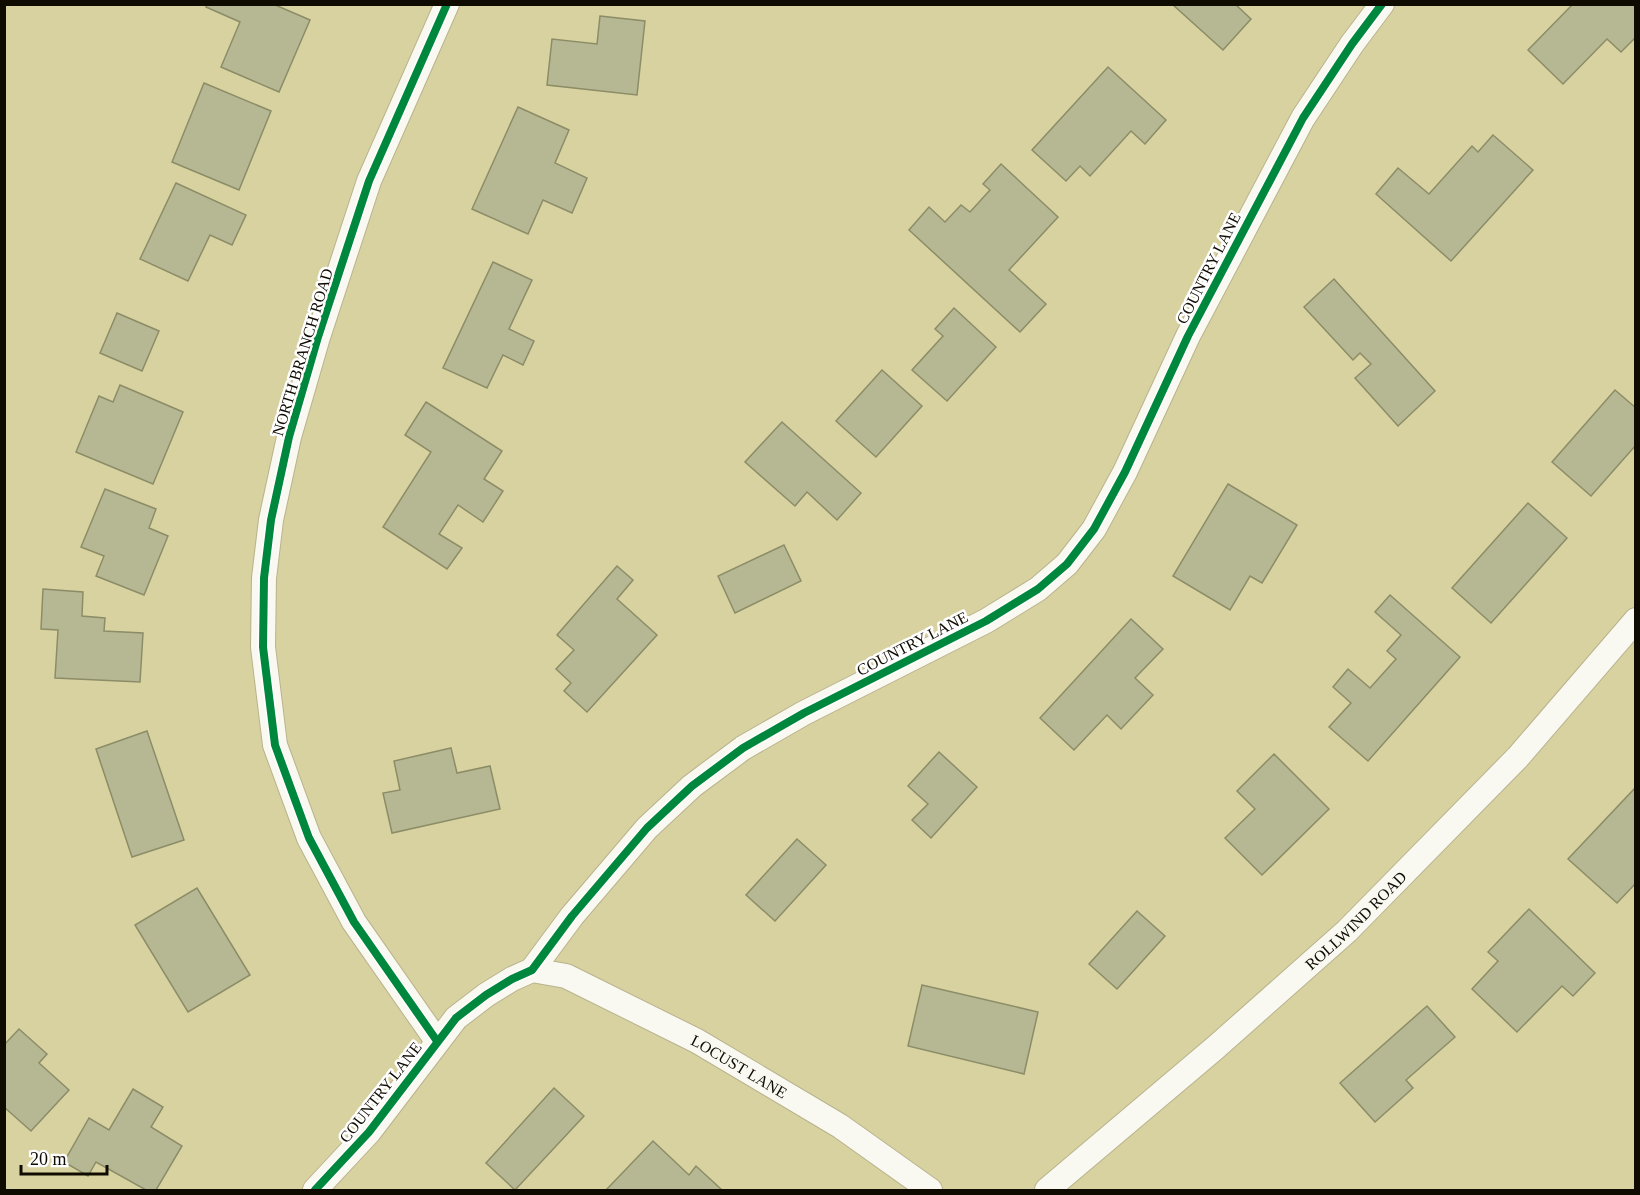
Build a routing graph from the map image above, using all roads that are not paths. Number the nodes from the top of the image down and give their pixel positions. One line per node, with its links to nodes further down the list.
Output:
1 (447, 4): 5 (street, NORTH BRANCH ROAD)
2 (1382, 4): 4 (street, COUNTRY LANE)
3 (1635, 620): 8 (street, ROLLWIND ROAD)
4 (532, 970): 5 (street, COUNTRY LANE); 7 (street, LOCUST LANE)
5 (437, 1041): 6 (street, COUNTRY LANE)
6 (315, 1191)
7 (930, 1191)
8 (1047, 1191)

